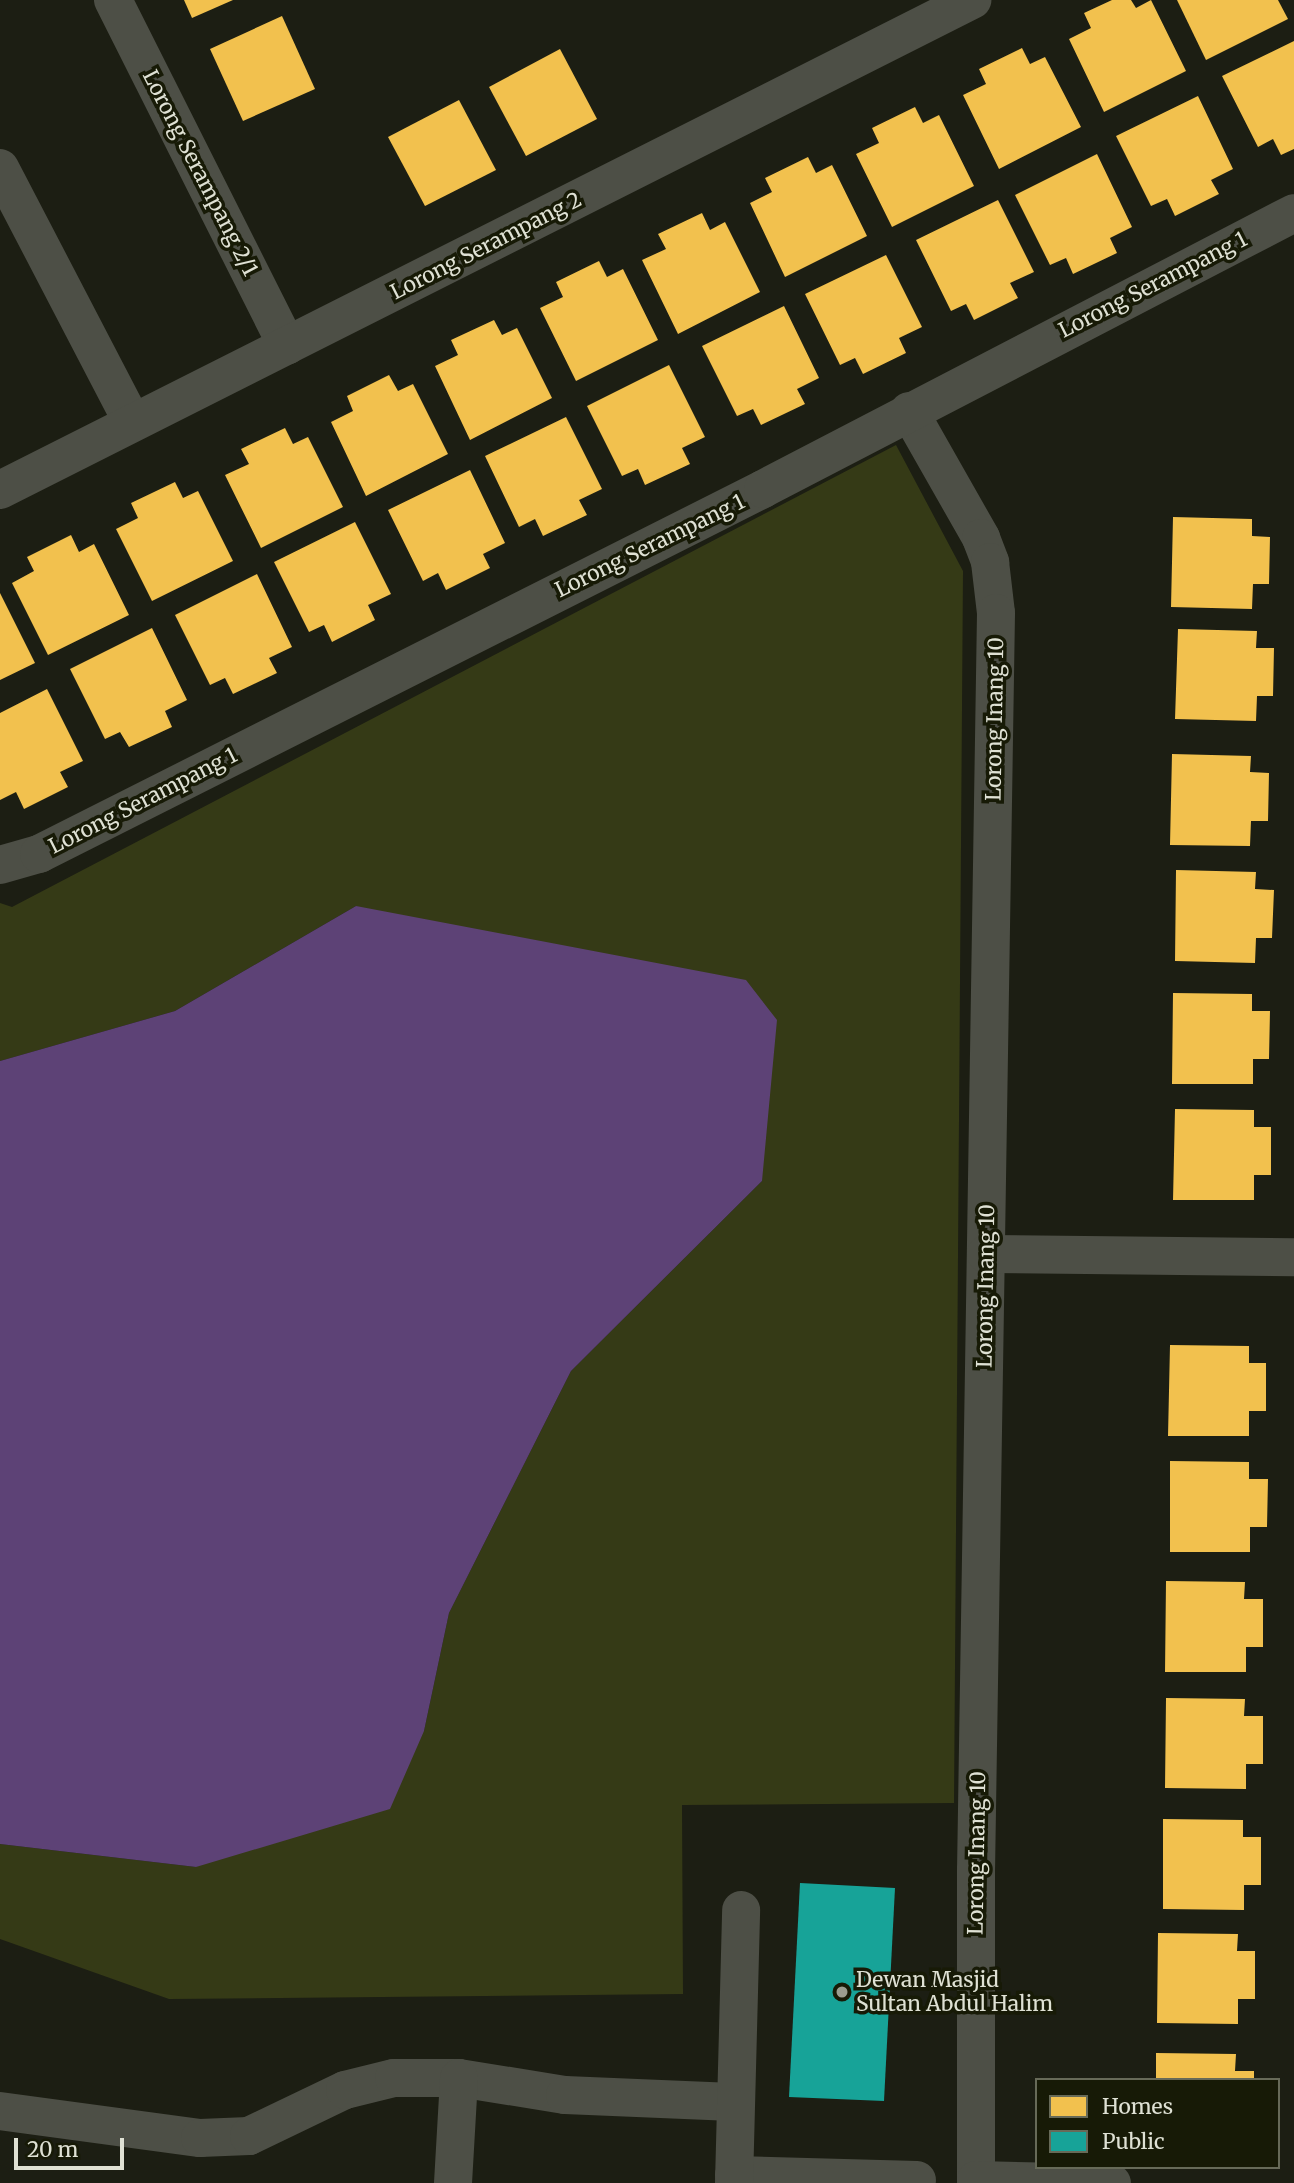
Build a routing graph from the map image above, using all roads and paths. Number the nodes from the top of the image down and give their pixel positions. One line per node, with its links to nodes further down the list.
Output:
1 (113, 0): 5 (street, Lorong Serampang 2/1)
2 (972, 0): 5 (street, Lorong Serampang 2)
3 (0, 167): 7 (street)
4 (1294, 213): 6 (street, Lorong Serampang 1)
5 (287, 346): 7 (street, Lorong Serampang 2)
6 (909, 411): 9 (street, Lorong Serampang 1); 10 (street, Lorong Inang 10)
7 (132, 422): 8 (street, Lorong Serampang 2)
8 (0, 491)
9 (0, 865)
10 (986, 1254): 11 (street); 18 (street, Lorong Inang 10)
11 (1294, 1257)
12 (741, 1910): 14 (street)
13 (459, 2078): 14 (street); 15 (street); 19 (street)
14 (733, 2102): 16 (street)
15 (0, 2111)
16 (734, 2179): 17 (street)
17 (917, 2180)
18 (976, 2182): 20 (street)
19 (453, 2183)
20 (1112, 2183)

